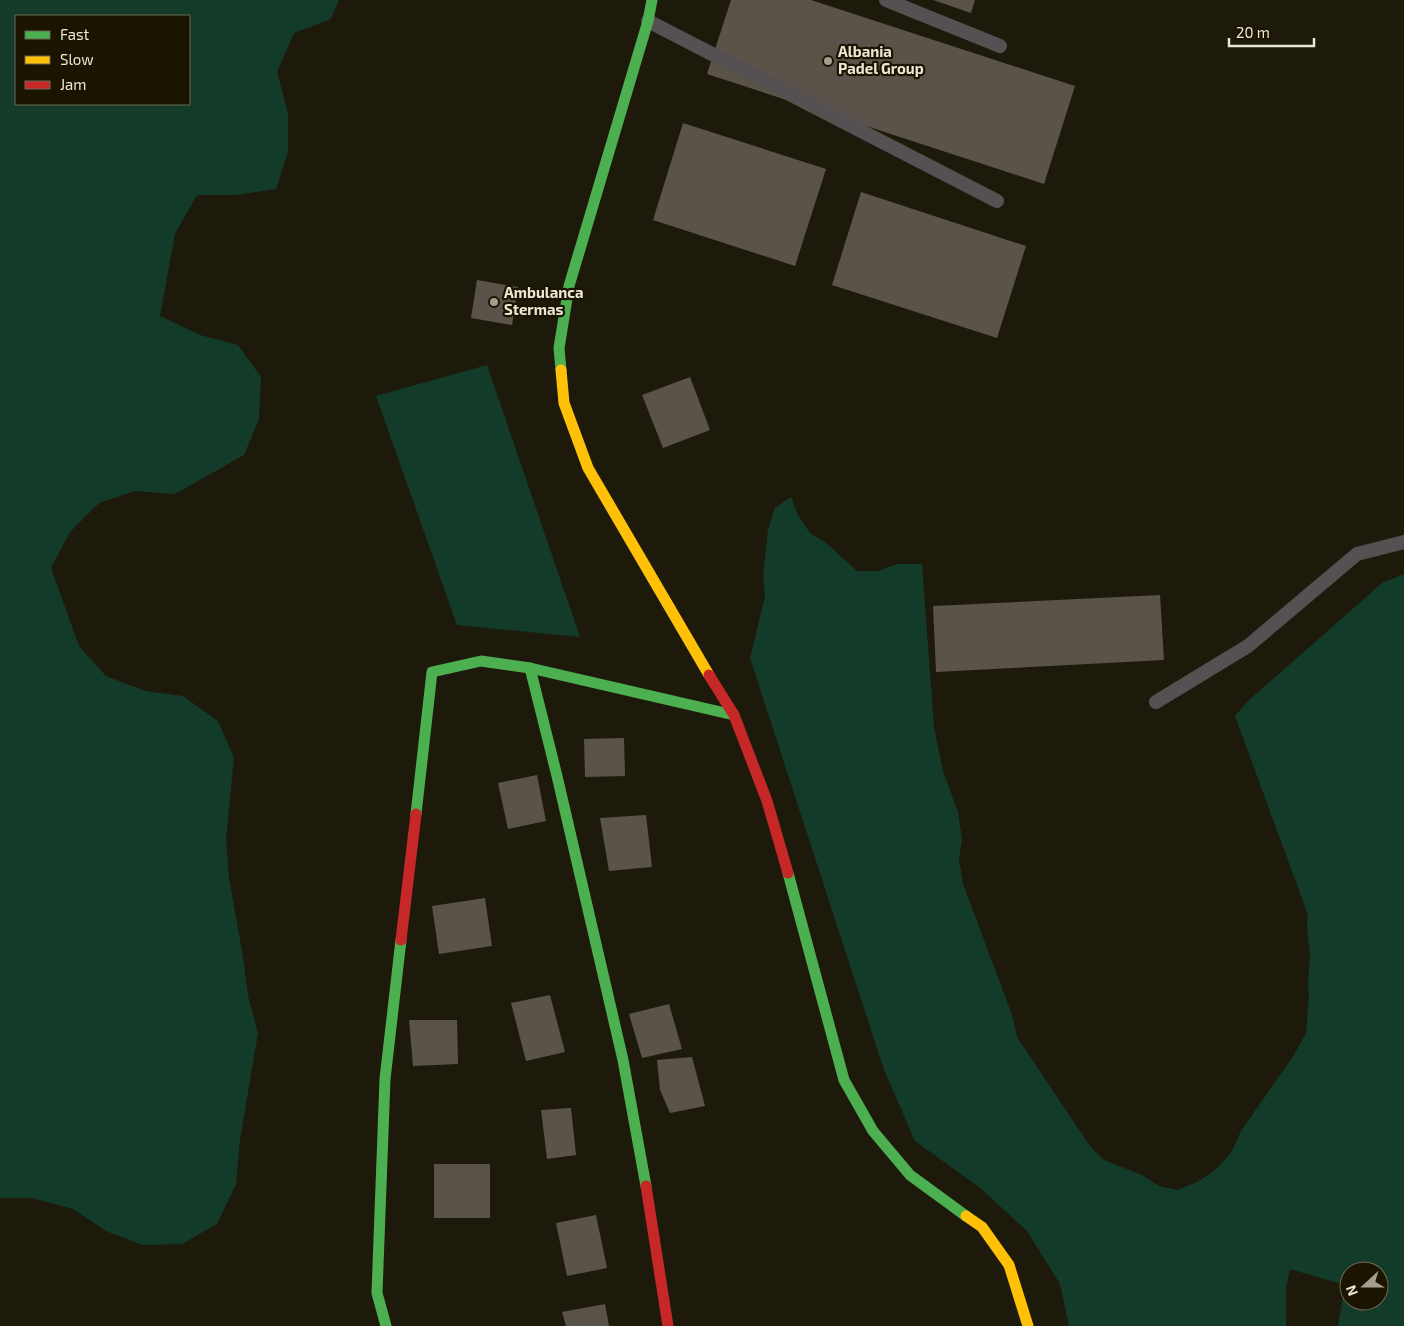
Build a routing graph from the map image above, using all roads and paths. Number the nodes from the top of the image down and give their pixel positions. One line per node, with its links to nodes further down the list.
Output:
1 (652, 0): 3 (street)
2 (886, 0): 4 (lane)
3 (648, 21): 5 (lane); 9 (street)
4 (1000, 46)
5 (996, 201)
6 (1404, 542): 8 (lane)
7 (530, 668): 9 (street); 10 (street); 11 (street)
8 (1156, 702)
9 (734, 715): 12 (street)
10 (386, 1326)
11 (668, 1326)
12 (1028, 1326)

